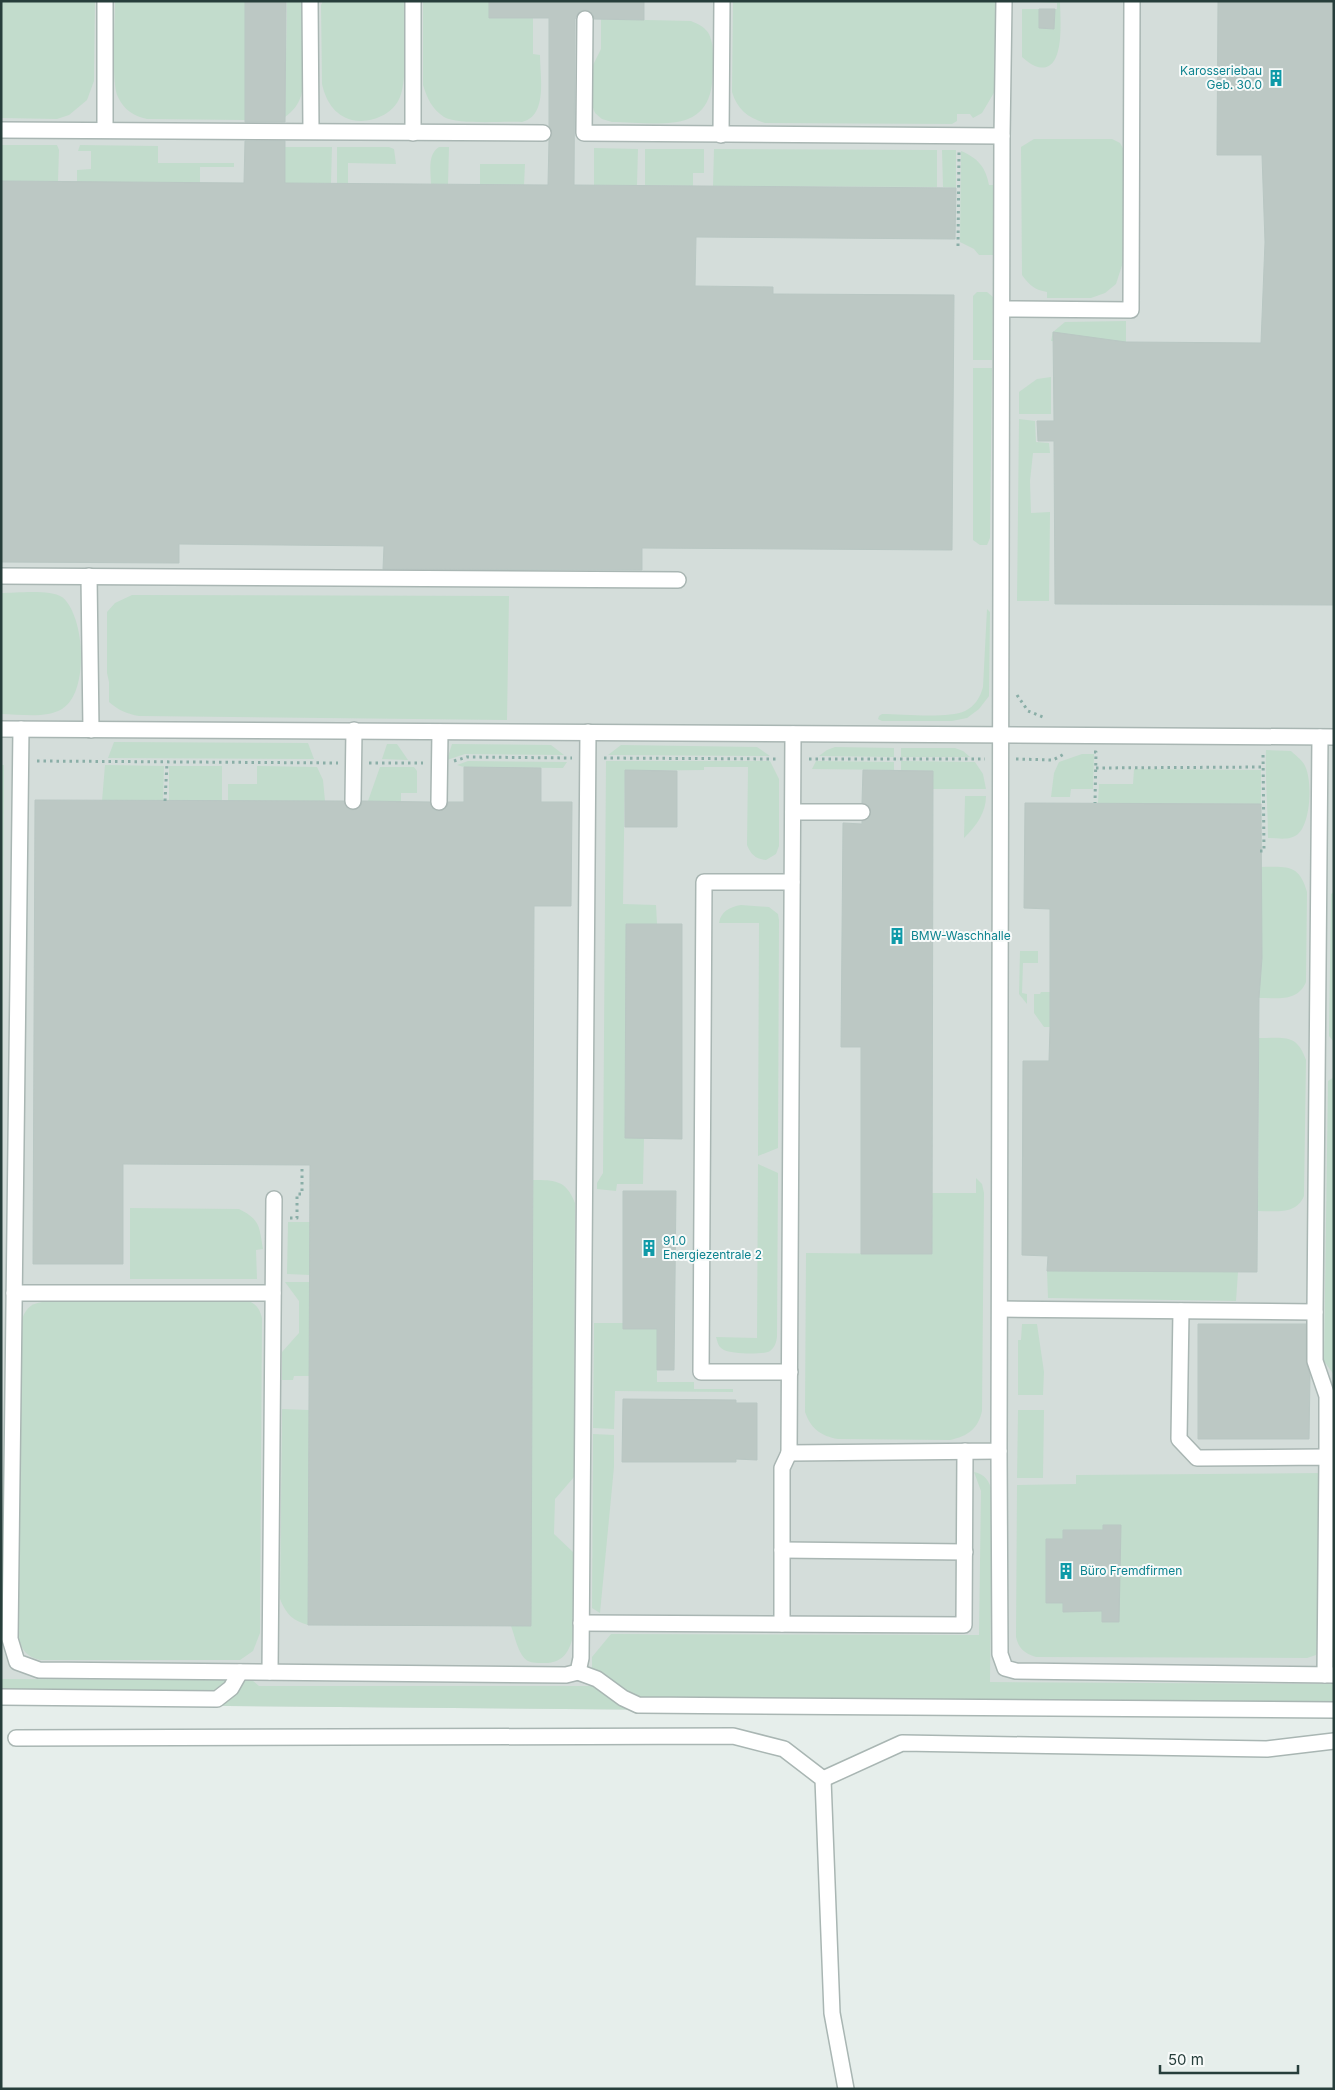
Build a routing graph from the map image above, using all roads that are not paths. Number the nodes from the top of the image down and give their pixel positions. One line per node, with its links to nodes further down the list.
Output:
1 (105, 1): 9 (lane)
2 (310, 1): 10 (lane)
3 (413, 1): 11 (lane)
4 (722, 1): 13 (lane)
5 (1004, 1): 14 (lane)
6 (1132, 1): 15 (lane)
7 (585, 19): 13 (lane)
8 (1, 130): 9 (lane)
9 (105, 130): 10 (lane)
10 (310, 132): 11 (lane)
11 (413, 133): 12 (lane)
12 (543, 133)
13 (721, 135): 14 (lane)
14 (1002, 136): 15 (lane)
15 (1003, 309): 26 (lane)
16 (1, 576): 17 (lane)
17 (89, 576): 18 (lane); 21 (lane)
18 (678, 580)
19 (1, 729): 20 (lane)
20 (21, 729): 21 (lane); 34 (lane)
21 (91, 730): 22 (lane)
22 (354, 730): 23 (lane); 28 (lane)
23 (440, 732): 24 (lane); 29 (lane)
24 (588, 732): 25 (lane); 46 (lane)
25 (793, 734): 26 (lane); 30 (lane)
26 (1001, 735): 27 (lane); 36 (lane)
27 (1327, 737): 38 (lane)
28 (353, 802)
29 (439, 802)
30 (793, 812): 31 (lane); 32 (lane)
31 (862, 812)
32 (792, 882): 39 (lane); 39 (lane)
33 (274, 1199): 35 (lane)
34 (14, 1293): 35 (lane); 48 (lane)
35 (273, 1293): 49 (lane)
36 (1000, 1309): 37 (lane); 40 (lane)
37 (1181, 1311): 38 (lane); 43 (lane)
38 (1315, 1312): 43 (lane)
39 (790, 1372): 42 (lane)
40 (999, 1451): 41 (lane); 51 (lane)
41 (965, 1452): 42 (lane); 45 (lane)
42 (789, 1453): 44 (lane)
43 (1327, 1457): 51 (lane)
44 (782, 1550): 45 (lane); 47 (lane)
45 (965, 1552): 47 (lane)
46 (581, 1623): 47 (lane); 50 (lane)
47 (782, 1624)
48 (240, 1672): 49 (lane); 52 (lane)
49 (270, 1672): 50 (lane)
50 (578, 1672): 53 (lane)
51 (1329, 1675)
52 (1, 1697)
53 (1334, 1710)
54 (16, 1738): 56 (lane)
55 (1334, 1741): 56 (lane)
56 (823, 1779): 57 (lane)
57 (846, 2089)

